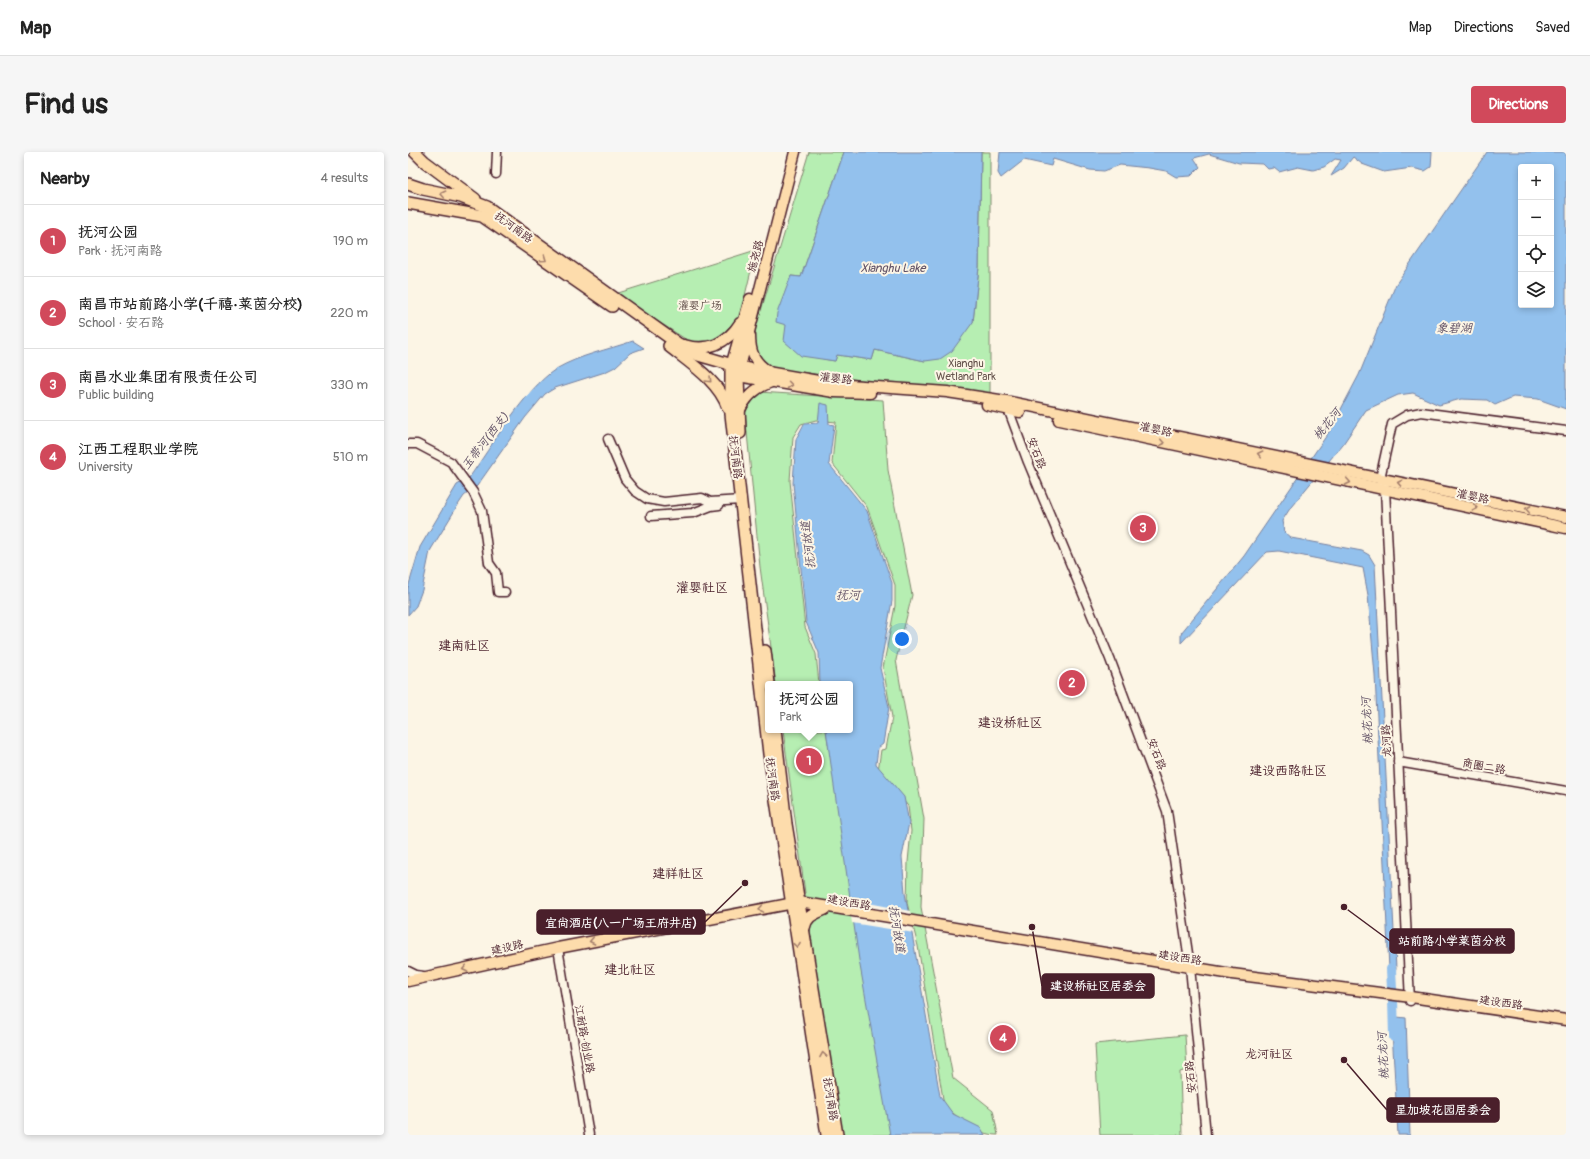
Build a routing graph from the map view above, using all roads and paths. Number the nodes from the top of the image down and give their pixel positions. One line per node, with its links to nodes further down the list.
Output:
1 (415, 152): 12 (highway)
2 (497, 152): 5 (street)
3 (789, 152): 13 (main road, 施尧路)
4 (795, 152): 13 (main road, 施尧路)
5 (496, 174)
6 (408, 184): 8 (highway, 抚河南路)
7 (408, 189): 8 (highway)
8 (423, 189): 12 (highway, 抚河南路, one-way to 8)
9 (408, 203): 10 (highway, 抚河南路)
10 (421, 205): 11 (highway); 14 (highway, 抚河南路, one-way to 14)
11 (408, 206)
12 (487, 208): 14 (highway, 抚河南路)
13 (748, 317): 14 (main road); 15 (main road, 施尧路); 16 (main road)
14 (673, 344): 15 (highway, 抚河南路); 18 (highway, one-way to 18)
15 (735, 370): 16 (main road, 灌婴路); 18 (highway, 抚河南路)
16 (770, 377): 17 (main road, 灌婴路); 18 (main road)
17 (1007, 405): 22 (main road, 灌婴路); 39 (street, 安石路)
18 (735, 414): 24 (highway, 抚河南路); 29 (highway, 抚河南路)
19 (1566, 431): 23 (street, 龙河路)
20 (608, 439): 24 (street)
21 (408, 444): 28 (street)
22 (1296, 467): 23 (main road, 灌婴路, one-way to 23); 23 (main road, 灌婴路)
23 (1384, 484): 26 (main road, 灌婴路, one-way to 23); 27 (main road, 灌婴路, one-way to 27); 33 (street, 龙河路)
24 (741, 502): 25 (street); 30 (highway, 抚河南路)
25 (651, 516)
26 (1566, 517)
27 (1566, 528)
28 (505, 592)
29 (769, 681)
30 (765, 718)
31 (767, 733): 35 (highway, 抚河南路)
32 (775, 733): 35 (highway, 抚河南路)
33 (1398, 762): 34 (street, 商圈二路); 43 (street, 龙河路)
34 (1566, 791)
35 (795, 905): 36 (main road, 建设西路); 37 (highway, 抚河南路); 38 (main road, 建设路, one-way to 38); 47 (highway, 抚河南路, one-way to 47)
36 (825, 907): 37 (highway); 39 (main road, 建设西路)
37 (804, 929): 48 (highway, 抚河南路, one-way to 37)
38 (558, 948): 41 (main road, 建设路, one-way to 41); 46 (street, 江耐路·创业路)
39 (1191, 969): 43 (main road, 建设西路); 49 (street, 安石路)
40 (408, 970): 41 (street)
41 (430, 976): 42 (main road, 建设路)
42 (408, 981)
43 (1411, 999): 44 (main road, 建设西路); 45 (main road, 建设西路)
44 (1566, 1020)
45 (1566, 1024)
46 (589, 1135)
47 (827, 1135)
48 (837, 1135)
49 (1206, 1135)

